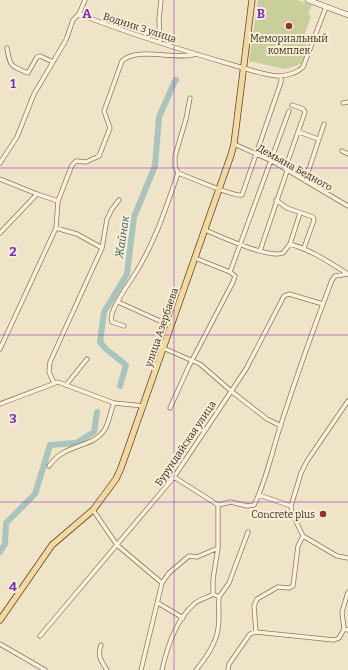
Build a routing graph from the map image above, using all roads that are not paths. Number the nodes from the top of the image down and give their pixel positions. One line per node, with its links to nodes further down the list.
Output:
1 (85, 0): 6 (street)
2 (161, 0): 8 (street)
3 (252, 0): 12 (main road, улица Азербаева)
4 (308, 0): 5 (main road)
5 (326, 7): 7 (main road); 13 (street)
6 (80, 14): 8 (street, Водник 3 улица); 11 (street)
7 (348, 15)
8 (160, 42): 10 (street, Водник 3 улица)
9 (7, 48): 11 (street)
10 (196, 54): 12 (street, Водник 3 улица); 36 (street)
11 (53, 62): 27 (street)
12 (243, 68): 13 (street, Водник 3 улица); 22 (main road, улица Азербаева)
13 (281, 76): 24 (street)
14 (190, 98): 29 (street)
15 (342, 102): 16 (street)
16 (348, 102)
17 (292, 104): 20 (street)
18 (289, 111): 26 (street)
19 (324, 124): 21 (street)
20 (298, 132): 21 (street); 28 (street)
21 (318, 139): 31 (street)
22 (234, 144): 24 (street, Демьяна Бедного); 32 (main road, улица Азербаева)
23 (342, 151): 25 (street)
24 (256, 154): 26 (street, Демьяна Бедного); 32 (street)
25 (348, 154)
26 (272, 161): 28 (street, Демьяна Бедного); 43 (street)
27 (0, 163)
28 (286, 170): 31 (street, Демьяна Бедного); 35 (street)
29 (178, 173): 32 (street); 50 (street)
30 (0, 179): 33 (street)
31 (305, 181): 37 (street, Демьяна Бедного)
32 (219, 189): 40 (main road, улица Азербаева)
33 (37, 194): 36 (street); 41 (street)
34 (119, 200): 44 (street)
35 (276, 200): 38 (street); 46 (street)
36 (58, 201): 39 (street)
37 (348, 206)
38 (300, 213): 42 (street); 45 (street)
39 (56, 228): 44 (street); 55 (street)
40 (205, 230): 43 (street); 47 (main road, улица Азербаева)
41 (0, 233)
42 (290, 244): 45 (street); 46 (street)
43 (241, 245): 46 (street); 48 (street)
44 (102, 248): 58 (street)
45 (304, 248): 49 (street)
46 (260, 251)
47 (195, 258): 48 (street); 53 (main road, улица Азербаева)
48 (230, 272): 57 (street)
49 (348, 274): 51 (street)
50 (118, 302): 52 (street); 53 (street)
51 (323, 304): 60 (street, Бурундайская улица); 66 (street)
52 (124, 326)
53 (171, 326): 54 (main road, улица Азербаева)
54 (163, 348): 57 (street); 64 (main road, улица Азербаева)
55 (0, 349)
56 (87, 359): 59 (street)
57 (193, 360): 60 (street); 65 (street)
58 (54, 383): 59 (street); 63 (street)
59 (66, 385): 62 (street)
60 (231, 391): 66 (street); 68 (street, Бурундайская улица)
61 (348, 401): 71 (street)
62 (114, 403): 64 (street); 67 (street)
63 (0, 404)
64 (144, 406): 72 (main road, улица Азербаева)
65 (170, 408)
66 (281, 426): 69 (street)
67 (49, 466)
68 (174, 477): 70 (street); 75 (street, Бурундайская улица)
69 (259, 495): 70 (street); 71 (street)
70 (218, 505): 76 (street)
71 (291, 506): 74 (street)
72 (93, 510): 75 (street); 84 (main road, улица Азербаева)
73 (248, 532): 81 (street)
74 (303, 536): 77 (street); 86 (street)
75 (117, 544): 78 (street); 87 (street, Бурундайская улица)
76 (218, 548): 78 (street); 80 (street)
77 (348, 558)
78 (162, 584): 82 (street)
79 (348, 592): 85 (street)
80 (214, 594): 81 (street); 83 (street)
81 (219, 597): 94 (street)
82 (158, 603): 83 (street); 92 (street)
83 (183, 618): 93 (street)
84 (0, 620)
85 (346, 630): 86 (street)
86 (256, 632): 95 (street)
87 (40, 636)
88 (0, 644): 90 (street)
89 (101, 645): 91 (street)
90 (45, 670)
91 (107, 670)
92 (141, 670)
93 (162, 670)
94 (196, 670)
95 (228, 670)

